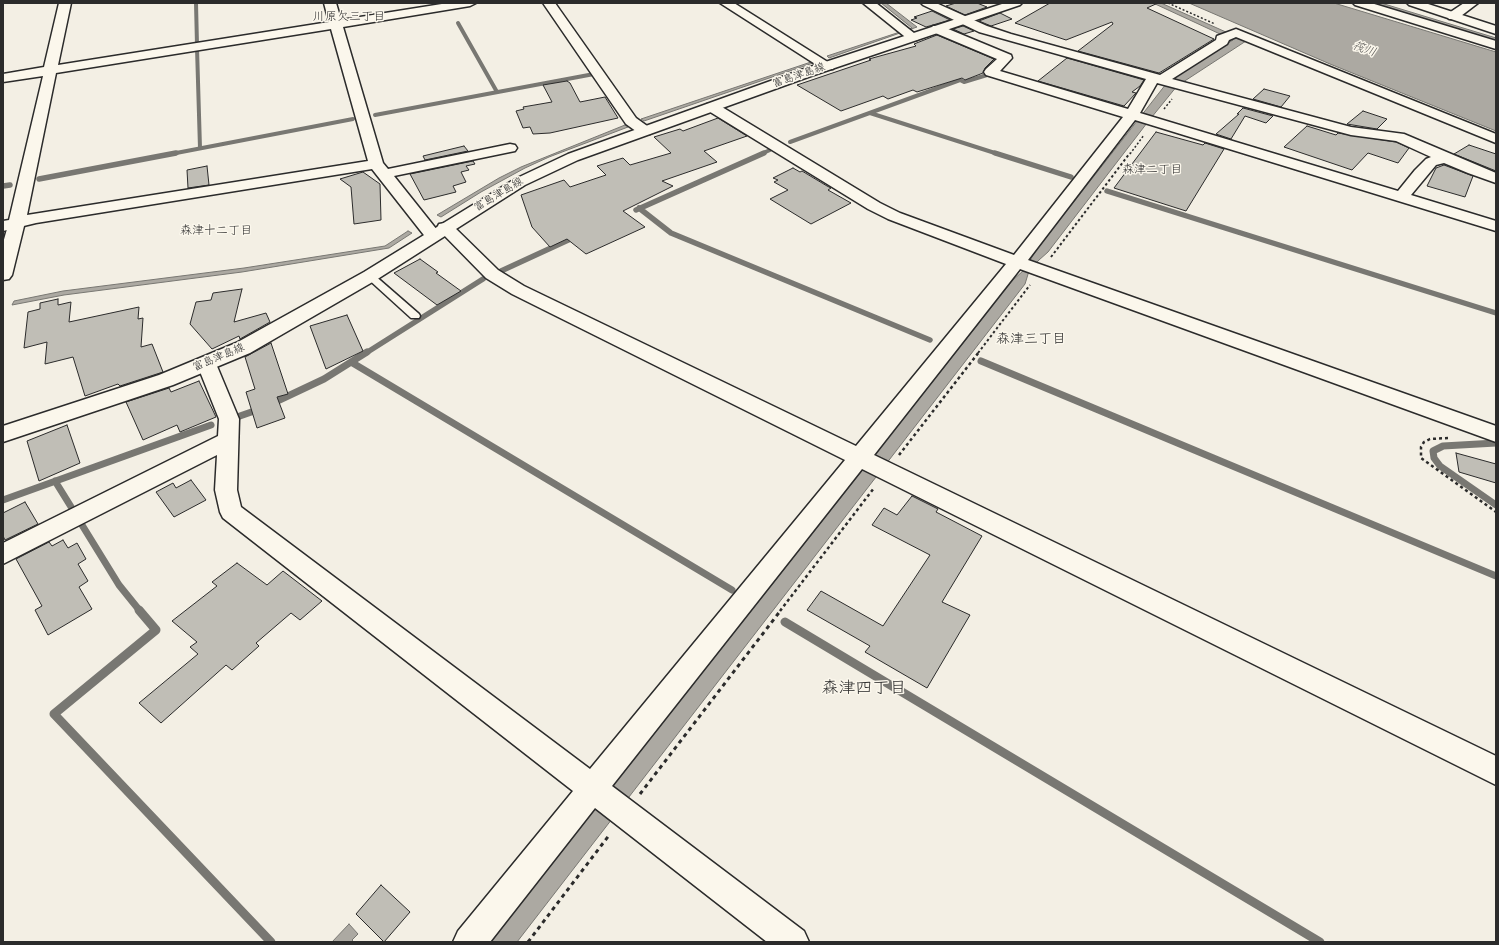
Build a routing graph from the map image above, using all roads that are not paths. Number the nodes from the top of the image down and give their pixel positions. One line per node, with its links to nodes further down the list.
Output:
1 (66, 3): 20 (street)
2 (330, 3): 14 (street)
3 (470, 3): 14 (street)
4 (549, 3): 25 (street)
5 (726, 3): 19 (street)
6 (869, 3): 17 (street)
7 (927, 3): 13 (street)
8 (1016, 3): 13 (street, 富島津島線)
9 (1359, 3): 18 (street)
10 (1413, 3): 12 (street)
11 (1472, 3): 12 (street)
12 (1453, 16): 16 (street)
13 (964, 20): 15 (street, 富島津島線); 22 (street)
14 (336, 25): 20 (street); 29 (street)
15 (937, 29): 17 (street, 富島津島線); 24 (street)
16 (1496, 30)
17 (907, 33): 19 (street, 富島津島線)
18 (1496, 45)
19 (828, 66): 23 (street, 富島津島線)
20 (51, 70): 21 (street); 32 (street)
21 (3, 78)
22 (1160, 80): 24 (street); 26 (street); 28 (street)
23 (712, 107): 25 (street, 富島津島線); 35 (street)
24 (1140, 118): 31 (street); 35 (street)
25 (645, 131): 34 (street, 富島津島線)
26 (1496, 139)
27 (510, 148): 29 (street)
28 (1445, 157): 30 (street); 31 (street)
29 (380, 169): 32 (street); 34 (street)
30 (1496, 178)
31 (1402, 197): 33 (street)
32 (10, 224): 36 (street)
33 (1496, 226)
34 (439, 231): 37 (street, 富島津島線); 43 (street)
35 (1026, 265): 41 (street); 43 (street)
36 (3, 276)
37 (370, 276): 38 (lane); 39 (street, 富島津島線)
38 (415, 316)
39 (207, 364): 40 (street, 富島津島線); 42 (street)
40 (3, 434)
41 (1496, 434)
42 (228, 440): 44 (street); 46 (street)
43 (869, 461): 45 (street); 46 (street)
44 (3, 554)
45 (1496, 771)
46 (605, 798): 47 (street); 48 (street)
47 (469, 942)
48 (793, 942)

